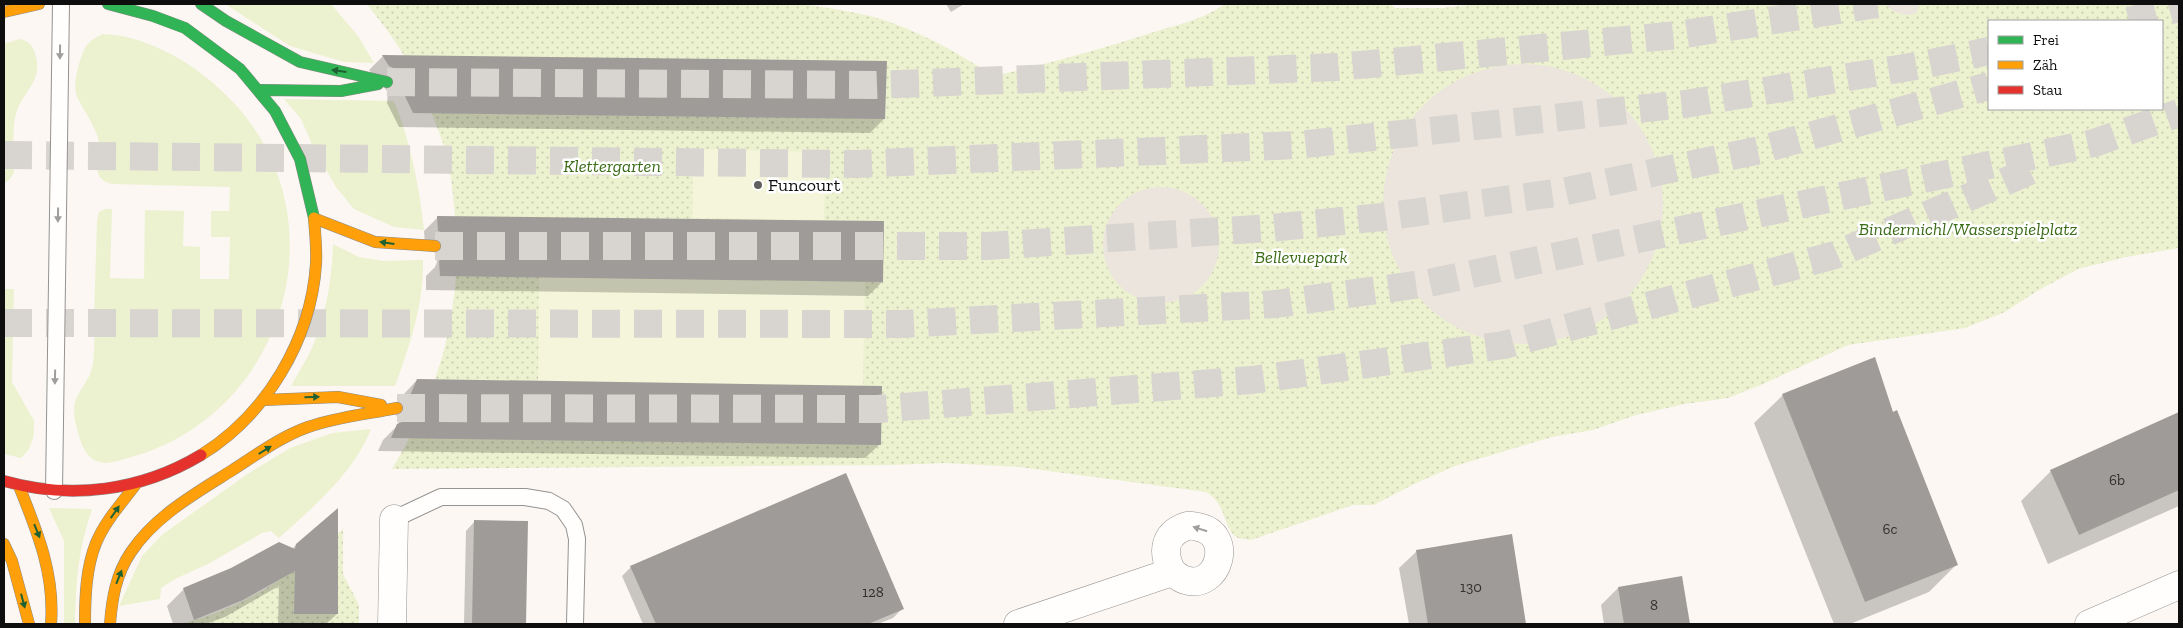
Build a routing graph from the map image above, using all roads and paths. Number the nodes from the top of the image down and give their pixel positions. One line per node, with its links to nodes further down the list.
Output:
1 (39, 4): 6 (main road)
2 (60, 4): 14 (lane, one-way to 14)
3 (108, 4): 5 (main road)
4 (201, 4): 7 (main road, one-way to 4)
5 (140, 7): 7 (main road)
6 (7, 9)
7 (261, 90): 8 (main road)
8 (316, 219): 9 (main road, one-way to 8); 10 (main road)
9 (435, 246)
10 (264, 400): 12 (main road); 22 (main road)
11 (4, 481): 13 (main road)
12 (136, 484): 14 (main road); 21 (main road, one-way to 12)
13 (19, 486): 14 (main road); 20 (main road, one-way to 20)
14 (54, 491)
15 (394, 519): 23 (street); 24 (lane)
16 (4, 544): 19 (main road, one-way to 19)
17 (1172, 572): 25 (street)
18 (2179, 585): 26 (street)
19 (29, 624)
20 (51, 624)
21 (85, 624)
22 (110, 624)
23 (392, 624)
24 (575, 624)
25 (1018, 624)
26 (2089, 624)

